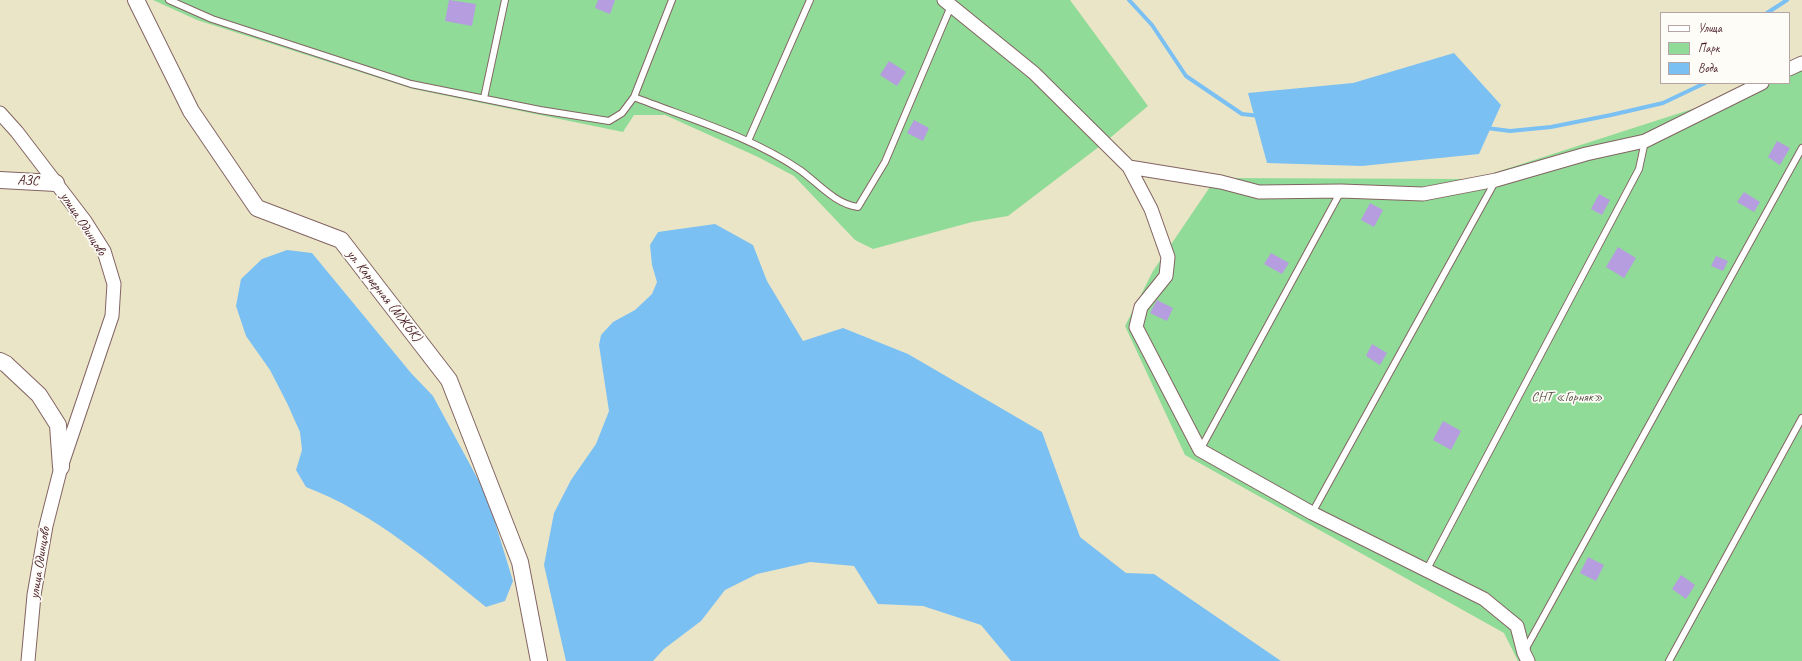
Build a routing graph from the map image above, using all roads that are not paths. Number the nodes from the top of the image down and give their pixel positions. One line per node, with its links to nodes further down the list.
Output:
1 (136, 0): 29 (street, ул. Карьерная (МЖБК))
2 (169, 0): 11 (lane)
3 (506, 0): 11 (lane)
4 (672, 0): 10 (lane)
5 (810, 0): 13 (lane)
6 (948, 3): 13 (lane); 16 (street)
7 (1802, 63): 8 (street)
8 (1790, 69)
9 (1760, 84): 14 (street)
10 (634, 97): 11 (lane); 13 (lane)
11 (484, 98)
12 (0, 113): 19 (street, улица Одинцово)
13 (748, 141)
14 (1645, 141): 18 (street); 26 (lane)
15 (1802, 148): 27 (lane)
16 (1129, 167): 20 (street); 23 (street)
17 (0, 180): 19 (street, АЗС)
18 (1496, 180): 20 (street); 25 (lane)
19 (56, 183): 24 (street, улица Одинцово)
20 (1341, 191): 23 (lane)
21 (0, 361): 24 (street, улица Одинцово)
22 (1802, 418): 30 (lane)
23 (1200, 450): 25 (street)
24 (61, 467): 28 (street, улица Одинцово)
25 (1312, 513): 26 (street)
26 (1426, 571): 27 (street)
27 (1526, 657)
28 (28, 661)
29 (539, 661)
30 (1669, 661)

